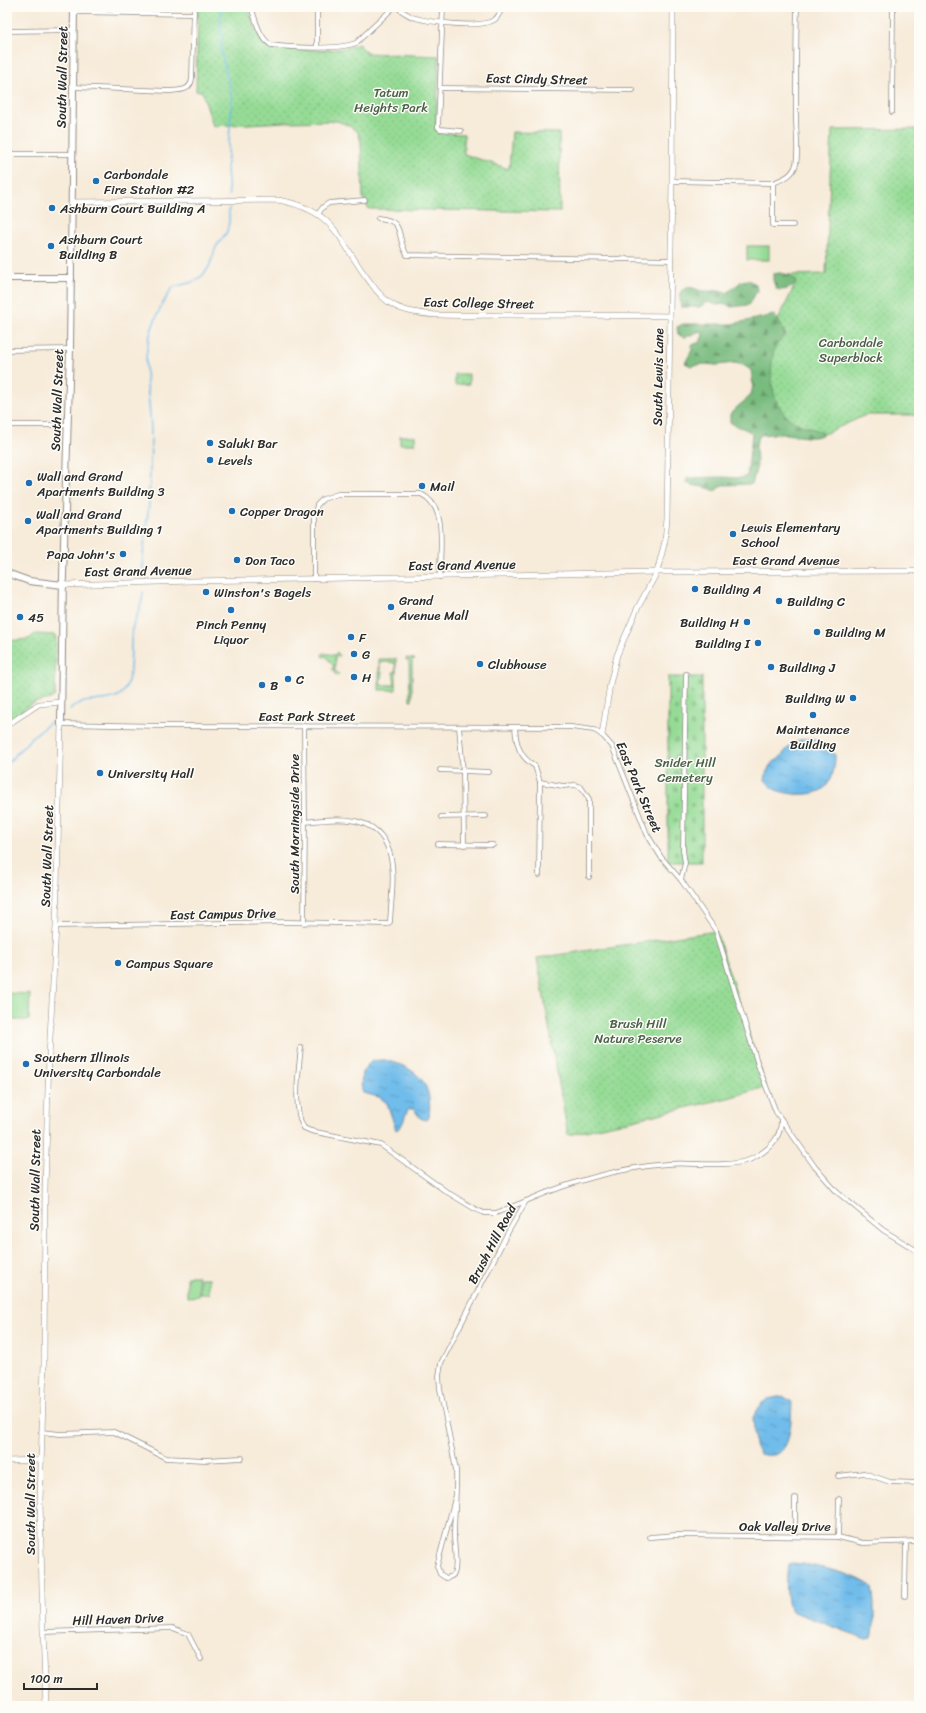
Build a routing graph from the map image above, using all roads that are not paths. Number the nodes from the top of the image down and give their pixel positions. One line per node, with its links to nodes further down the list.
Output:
1 (194, 7): 11 (street)
2 (251, 7): 15 (street)
3 (317, 7): 15 (street)
4 (395, 7): 12 (street); 15 (street)
5 (443, 7): 12 (street)
6 (503, 7): 12 (street)
7 (673, 7): 23 (street, South Lewis Lane)
8 (797, 7): 24 (street)
9 (893, 7): 19 (street)
10 (74, 10): 11 (street); 13 (main road, South Wall Street)
11 (194, 14): 16 (street)
12 (442, 23): 17 (street)
13 (74, 30): 14 (street); 16 (main road, South Wall Street)
14 (7, 31)
15 (317, 47)
16 (73, 87): 22 (main road, South Wall Street)
17 (440, 88): 18 (street, East Cindy Street); 20 (street)
18 (633, 90)
19 (892, 112)
20 (461, 131)
21 (7, 154): 22 (street)
22 (72, 154): 26 (main road, South Wall Street)
23 (672, 181): 24 (street); 30 (street, South Lewis Lane)
24 (773, 183): 29 (street)
25 (365, 200): 27 (street)
26 (72, 202): 27 (street, East College Street); 32 (main road, South Wall Street)
27 (318, 214): 33 (street, East College Street)
28 (378, 218): 30 (street)
29 (793, 225)
30 (671, 260): 33 (street, South Lewis Lane)
31 (7, 278): 32 (main road)
32 (71, 278): 34 (main road, South Wall Street)
33 (670, 316): 39 (street, South Lewis Lane)
34 (70, 349): 35 (street); 37 (main road, South Wall Street)
35 (7, 350)
36 (7, 425): 37 (street)
37 (67, 425): 43 (main road, South Wall Street)
38 (919, 571): 39 (street, East Grand Avenue)
39 (657, 572): 41 (street, East Grand Avenue); 51 (street, South Lewis Lane)
40 (7, 573): 43 (main road, East Grand Avenue)
41 (440, 577): 42 (street, East Grand Avenue); 42 (street)
42 (314, 579): 43 (street, East Grand Avenue)
43 (62, 585): 45 (main road, South Wall Street)
44 (686, 674): 65 (street)
45 (61, 702): 46 (main road, South Wall Street); 47 (street)
46 (61, 724): 48 (street, East Park Street); 67 (street, South Wall Street)
47 (7, 725)
48 (304, 726): 49 (street, East Park Street); 59 (street, South Morningside Drive)
49 (459, 727): 50 (street, East Park Street); 53 (street)
50 (515, 727): 51 (street, East Park Street); 55 (street)
51 (602, 735): 65 (street, East Park Street)
52 (440, 770): 53 (street)
53 (463, 771): 54 (street); 56 (street)
54 (488, 772)
55 (540, 782): 63 (street); 64 (street)
56 (463, 816): 57 (street); 58 (street); 61 (street)
57 (486, 816)
58 (441, 817)
59 (305, 822): 66 (street, South Morningside Drive); 66 (street, East Campus Drive)
60 (438, 844): 61 (street)
61 (464, 845): 62 (street)
62 (493, 845)
63 (539, 875)
64 (590, 878)
65 (681, 880): 69 (street, East Park Street)
66 (304, 923): 67 (street, East Campus Drive)
67 (56, 926): 72 (street, South Wall Street)
68 (301, 1048): 70 (street)
69 (781, 1119): 70 (street, Brush Hill Road); 71 (street, East Park Street)
70 (526, 1201): 78 (street, Brush Hill Road)
71 (919, 1252)
72 (41, 1432): 73 (street); 74 (street, South Wall Street)
73 (242, 1458)
74 (40, 1460): 75 (street); 87 (street, South Wall Street)
75 (7, 1461)
76 (838, 1476): 77 (street)
77 (919, 1482)
78 (455, 1498): 78 (street, Brush Hill Road)
79 (795, 1498): 81 (street)
80 (839, 1499): 83 (street)
81 (795, 1536): 82 (street, Oak Valley Drive); 83 (street, Oak Valley Drive)
82 (650, 1537)
83 (838, 1537): 84 (street, Oak Valley Drive)
84 (906, 1542): 85 (street, Oak Valley Drive); 86 (street)
85 (919, 1542)
86 (905, 1596)
87 (42, 1632): 88 (street, Hill Haven Drive); 89 (street, South Wall Street)
88 (201, 1659)
89 (46, 1706)

